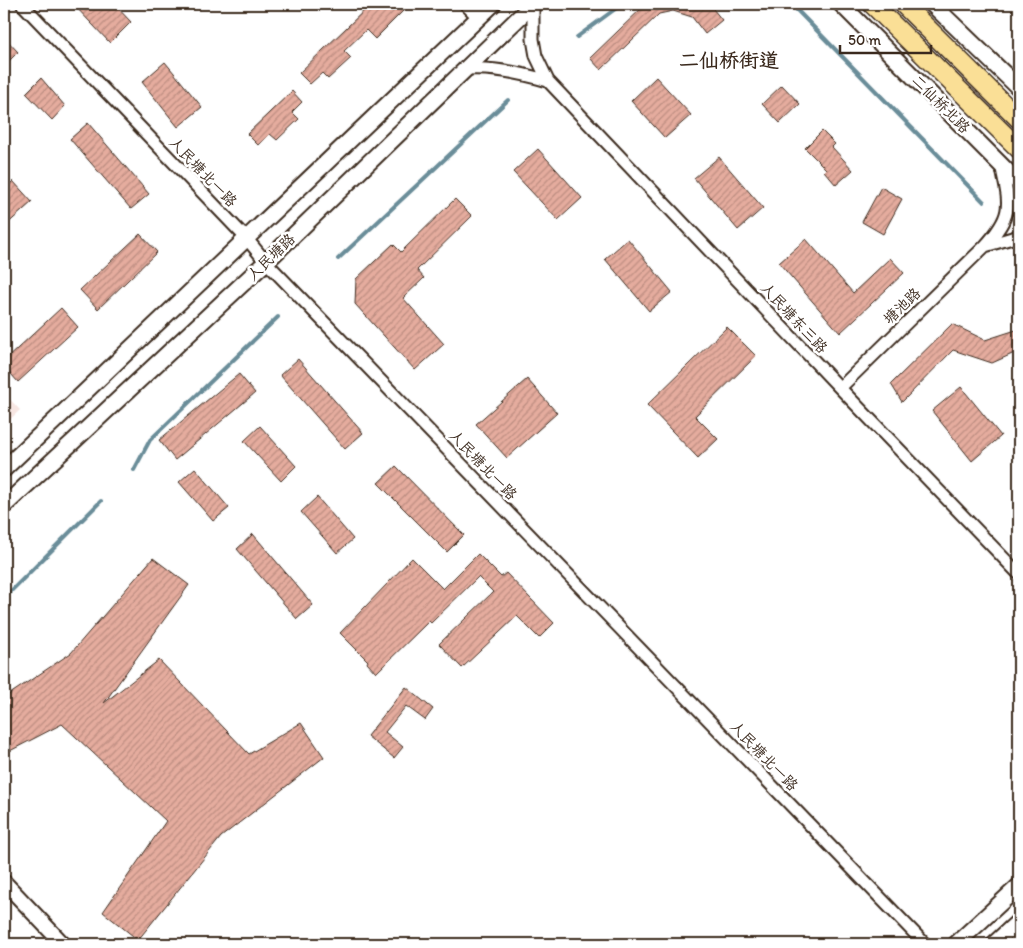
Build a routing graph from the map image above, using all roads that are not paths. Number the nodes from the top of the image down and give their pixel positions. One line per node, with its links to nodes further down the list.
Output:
1 (22, 4): 18 (street, 人民塘北一路)
2 (465, 4): 9 (street)
3 (493, 4): 9 (main road, 人民塘路)
4 (533, 4): 10 (main road, 人民塘路); 11 (street, 人民塘东三路)
5 (841, 4): 15 (main road, 二仙桥北路)
6 (872, 4): 14 (main road)
7 (903, 4): 13 (main road)
8 (932, 4): 12 (main road)
9 (479, 18): 18 (main road, 人民塘路)
10 (466, 69): 11 (street); 20 (main road, 人民塘路)
11 (548, 81): 21 (street, 人民塘东三路)
12 (1019, 88)
13 (1019, 119)
14 (1019, 149)
15 (1001, 164): 16 (main road, 二仙桥北路); 19 (street, 塘池路)
16 (1019, 183)
17 (1019, 236): 19 (street)
18 (247, 239): 20 (street, 人民塘北一路); 22 (main road, 人民塘路)
19 (985, 246): 21 (street, 塘池路)
20 (266, 262): 23 (main road, 人民塘路); 29 (street, 人民塘北一路)
21 (840, 388): 24 (street, 人民塘东三路)
22 (4, 469)
23 (4, 506)
24 (1019, 574)
25 (4, 882): 28 (street)
26 (1019, 886): 30 (main road)
27 (1019, 921): 31 (main road)
28 (63, 944)
29 (925, 944)
30 (956, 944)
31 (994, 944)

